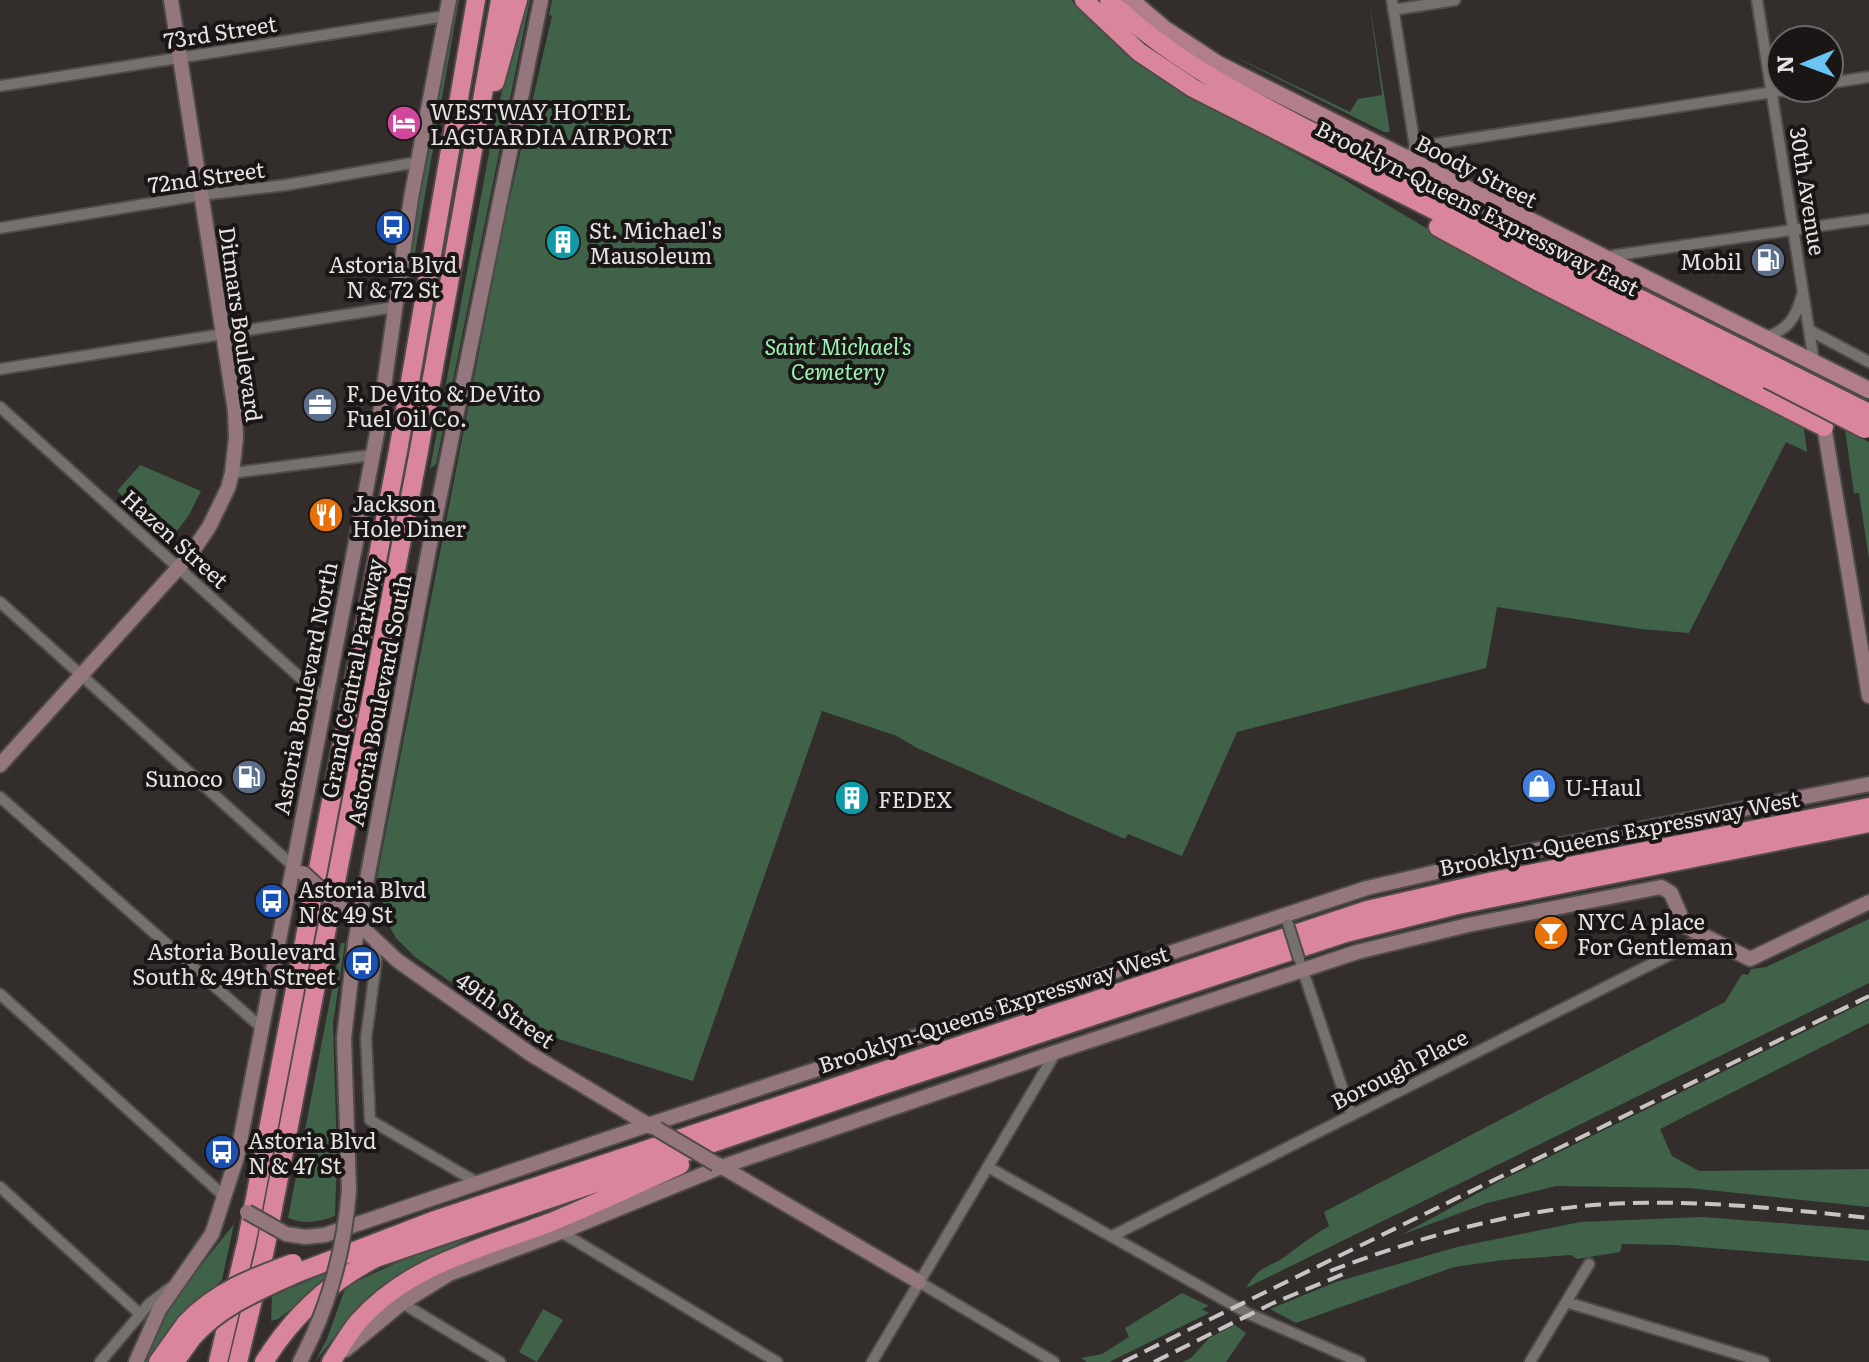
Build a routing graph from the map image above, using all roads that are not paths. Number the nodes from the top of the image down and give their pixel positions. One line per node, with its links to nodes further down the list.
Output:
1 (171, 0): 16 (street, Ditmars Boulevard)
2 (449, 0): 14 (street, Astoria Boulevard North)
3 (464, 0): 22 (highway)
4 (476, 0): 22 (highway, Grand Central Parkway)
5 (500, 0): 26 (highway, Grand Central Parkway)
6 (518, 0): 26 (highway)
7 (541, 0): 58 (street, Astoria Boulevard South)
8 (1084, 0): 25 (highway, Brooklyn-Queens Expressway East)
9 (1109, 0): 40 (highway, Brooklyn-Queens Expressway East)
10 (1131, 0): 23 (main road, Boody Street)
11 (1455, 0): 13 (street)
12 (1757, 0): 15 (street, 30th Avenue)
13 (1393, 5): 23 (street)
14 (445, 16): 16 (street, 73rd Street); 24 (street, Astoria Boulevard North)
15 (1765, 53)
16 (180, 58): 19 (street, 73rd Street); 27 (street, Ditmars Boulevard)
17 (1869, 77): 18 (street)
18 (1845, 81)
19 (0, 86)
20 (1765, 93): 23 (street)
21 (1773, 104): 30 (street, 30th Avenue)
22 (451, 135): 87 (highway, Grand Central Parkway)
23 (1412, 153): 31 (main road, Boody Street)
24 (418, 162): 27 (street, 72nd Street); 33 (street, Astoria Boulevard North)
25 (1348, 169): 40 (highway, Brooklyn-Queens Expressway East); 44 (highway)
26 (466, 181): 88 (highway, Grand Central Parkway)
27 (201, 195): 29 (street, 72nd Street); 35 (street, Ditmars Boulevard)
28 (1869, 219): 30 (street)
29 (0, 228)
30 (1793, 231): 31 (street); 32 (street, 30th Avenue)
31 (1601, 257): 36 (main road, Boody Street)
32 (1803, 293): 34 (street, 30th Avenue); 36 (street)
33 (395, 307): 35 (street); 45 (street, Astoria Boulevard North)
34 (1809, 330): 37 (street, 30th Avenue); 38 (street)
35 (223, 334): 39 (street); 46 (street, Ditmars Boulevard)
36 (1762, 338): 37 (main road, Boody Street)
37 (1814, 362): 41 (main road, Boody Street); 44 (street, 30th Avenue)
38 (1869, 362)
39 (0, 369)
40 (1772, 373): 43 (highway, Brooklyn-Queens Expressway East, bridge)
41 (1869, 390)
42 (0, 407): 47 (street, Hazen Street)
43 (1868, 424)
44 (1824, 427): 50 (street, 30th Avenue)
45 (373, 455): 46 (street); 51 (street, Astoria Boulevard North)
46 (232, 473): 47 (street, Ditmars Boulevard)
47 (178, 567): 49 (street, Ditmars Boulevard); 51 (street, Hazen Street)
48 (0, 602): 49 (street, 49th Street)
49 (81, 674): 52 (street, Ditmars Boulevard); 56 (street, 49th Street)
50 (1869, 696)
51 (325, 700): 56 (street, Astoria Boulevard North)
52 (0, 765)
53 (1869, 784): 59 (street, Brooklyn-Queens Expressway West)
54 (0, 797): 64 (street)
55 (1864, 816): 65 (highway, Brooklyn-Queens Expressway West); 82 (highway, Brooklyn-Queens Expressway West, bridge)
56 (298, 869): 58 (street, 49th Street, bridge); 64 (street, Astoria Boulevard North)
57 (1869, 902): 60 (street)
58 (353, 919): 61 (street, 49th Street); 90 (street, Astoria Boulevard South, bridge)
59 (1286, 919): 62 (street, bridge); 68 (street, Brooklyn-Queens Expressway West)
60 (1705, 937): 62 (street); 67 (street, Borough Place)
61 (376, 941): 68 (street, 49th Street); 71 (street)
62 (1301, 964): 66 (street); 67 (street)
63 (0, 994): 73 (street)
64 (262, 1028): 73 (street, Astoria Boulevard North)
65 (995, 1050): 89 (highway, Brooklyn-Queens Expressway West); 91 (highway)
66 (1056, 1052): 69 (street); 70 (street)
67 (1351, 1114): 75 (street, Borough Place)
68 (652, 1127): 69 (street, 49th Street, bridge); 71 (street, Brooklyn-Queens Expressway West)
69 (718, 1166): 74 (street); 77 (street, 49th Street)
70 (988, 1167): 75 (street); 77 (street)
71 (478, 1183): 73 (street, Brooklyn-Queens Expressway West, bridge)
72 (0, 1187): 81 (street)
73 (225, 1197): 78 (street, Astoria Boulevard North)
74 (561, 1232): 80 (street); 93 (street)
75 (1112, 1236): 96 (street)
76 (1589, 1264): 79 (street)
77 (919, 1282): 94 (street); 95 (street, 49th Street)
78 (176, 1284): 81 (street); 84 (street, Astoria Boulevard North)
79 (1566, 1302): 97 (street); 98 (street)
80 (402, 1303): 91 (street); 92 (street)
81 (140, 1314): 83 (street)
82 (189, 1331): 85 (highway); 86 (highway, Brooklyn-Queens Expressway West)
83 (102, 1361)
84 (136, 1362)
85 (158, 1362)
86 (175, 1362)
87 (218, 1362)
88 (238, 1362)
89 (264, 1362)
90 (300, 1362)
91 (332, 1362)
92 (500, 1362)
93 (777, 1362)
94 (872, 1362)
95 (1054, 1362)
96 (1360, 1362)
97 (1530, 1362)
98 (1764, 1362)

